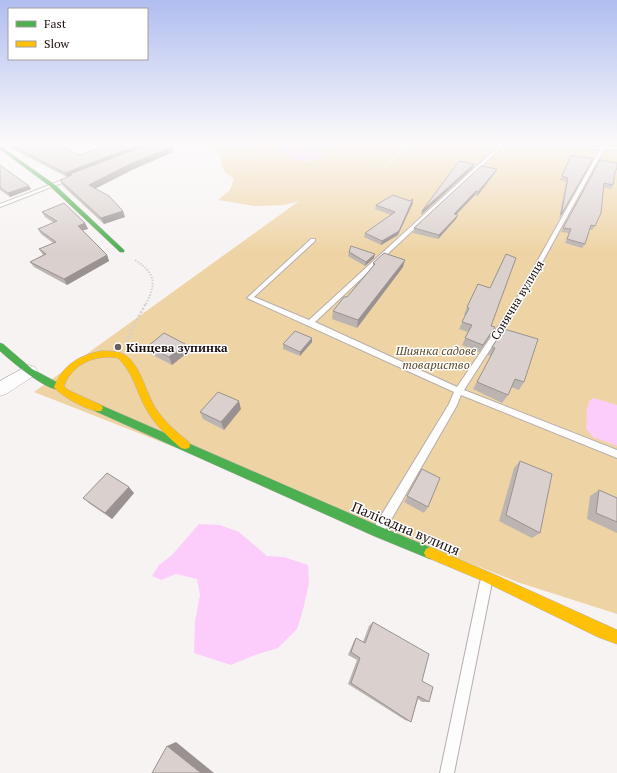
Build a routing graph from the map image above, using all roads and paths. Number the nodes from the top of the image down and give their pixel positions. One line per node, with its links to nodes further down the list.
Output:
1 (44, 180): 5 (street)
2 (66, 180): 5 (lane)
3 (464, 180): 9 (lane)
4 (585, 180): 15 (lane, Сонячна вулиця)
5 (52, 186): 6 (lane); 8 (street)
6 (0, 206)
7 (313, 240): 9 (lane)
8 (122, 251): 11 (path)
9 (310, 323): 15 (lane)
10 (0, 346): 12 (street, Палісадна вулиця)
11 (128, 364): 13 (street, Палісадна вулиця); 16 (street, Палісадна вулиця)
12 (29, 371): 13 (street, Палісадна вулиця); 14 (street)
13 (59, 387): 16 (street, Палісадна вулиця)
14 (0, 389)
15 (460, 391): 17 (lane); 18 (lane, Сонячна вулиця)
16 (185, 444): 18 (street, Палісадна вулиця)
17 (617, 454)
18 (378, 532): 19 (street, Палісадна вулиця)
19 (487, 577): 20 (street, Палісадна вулиця); 21 (lane)
20 (617, 637)
21 (447, 773)

